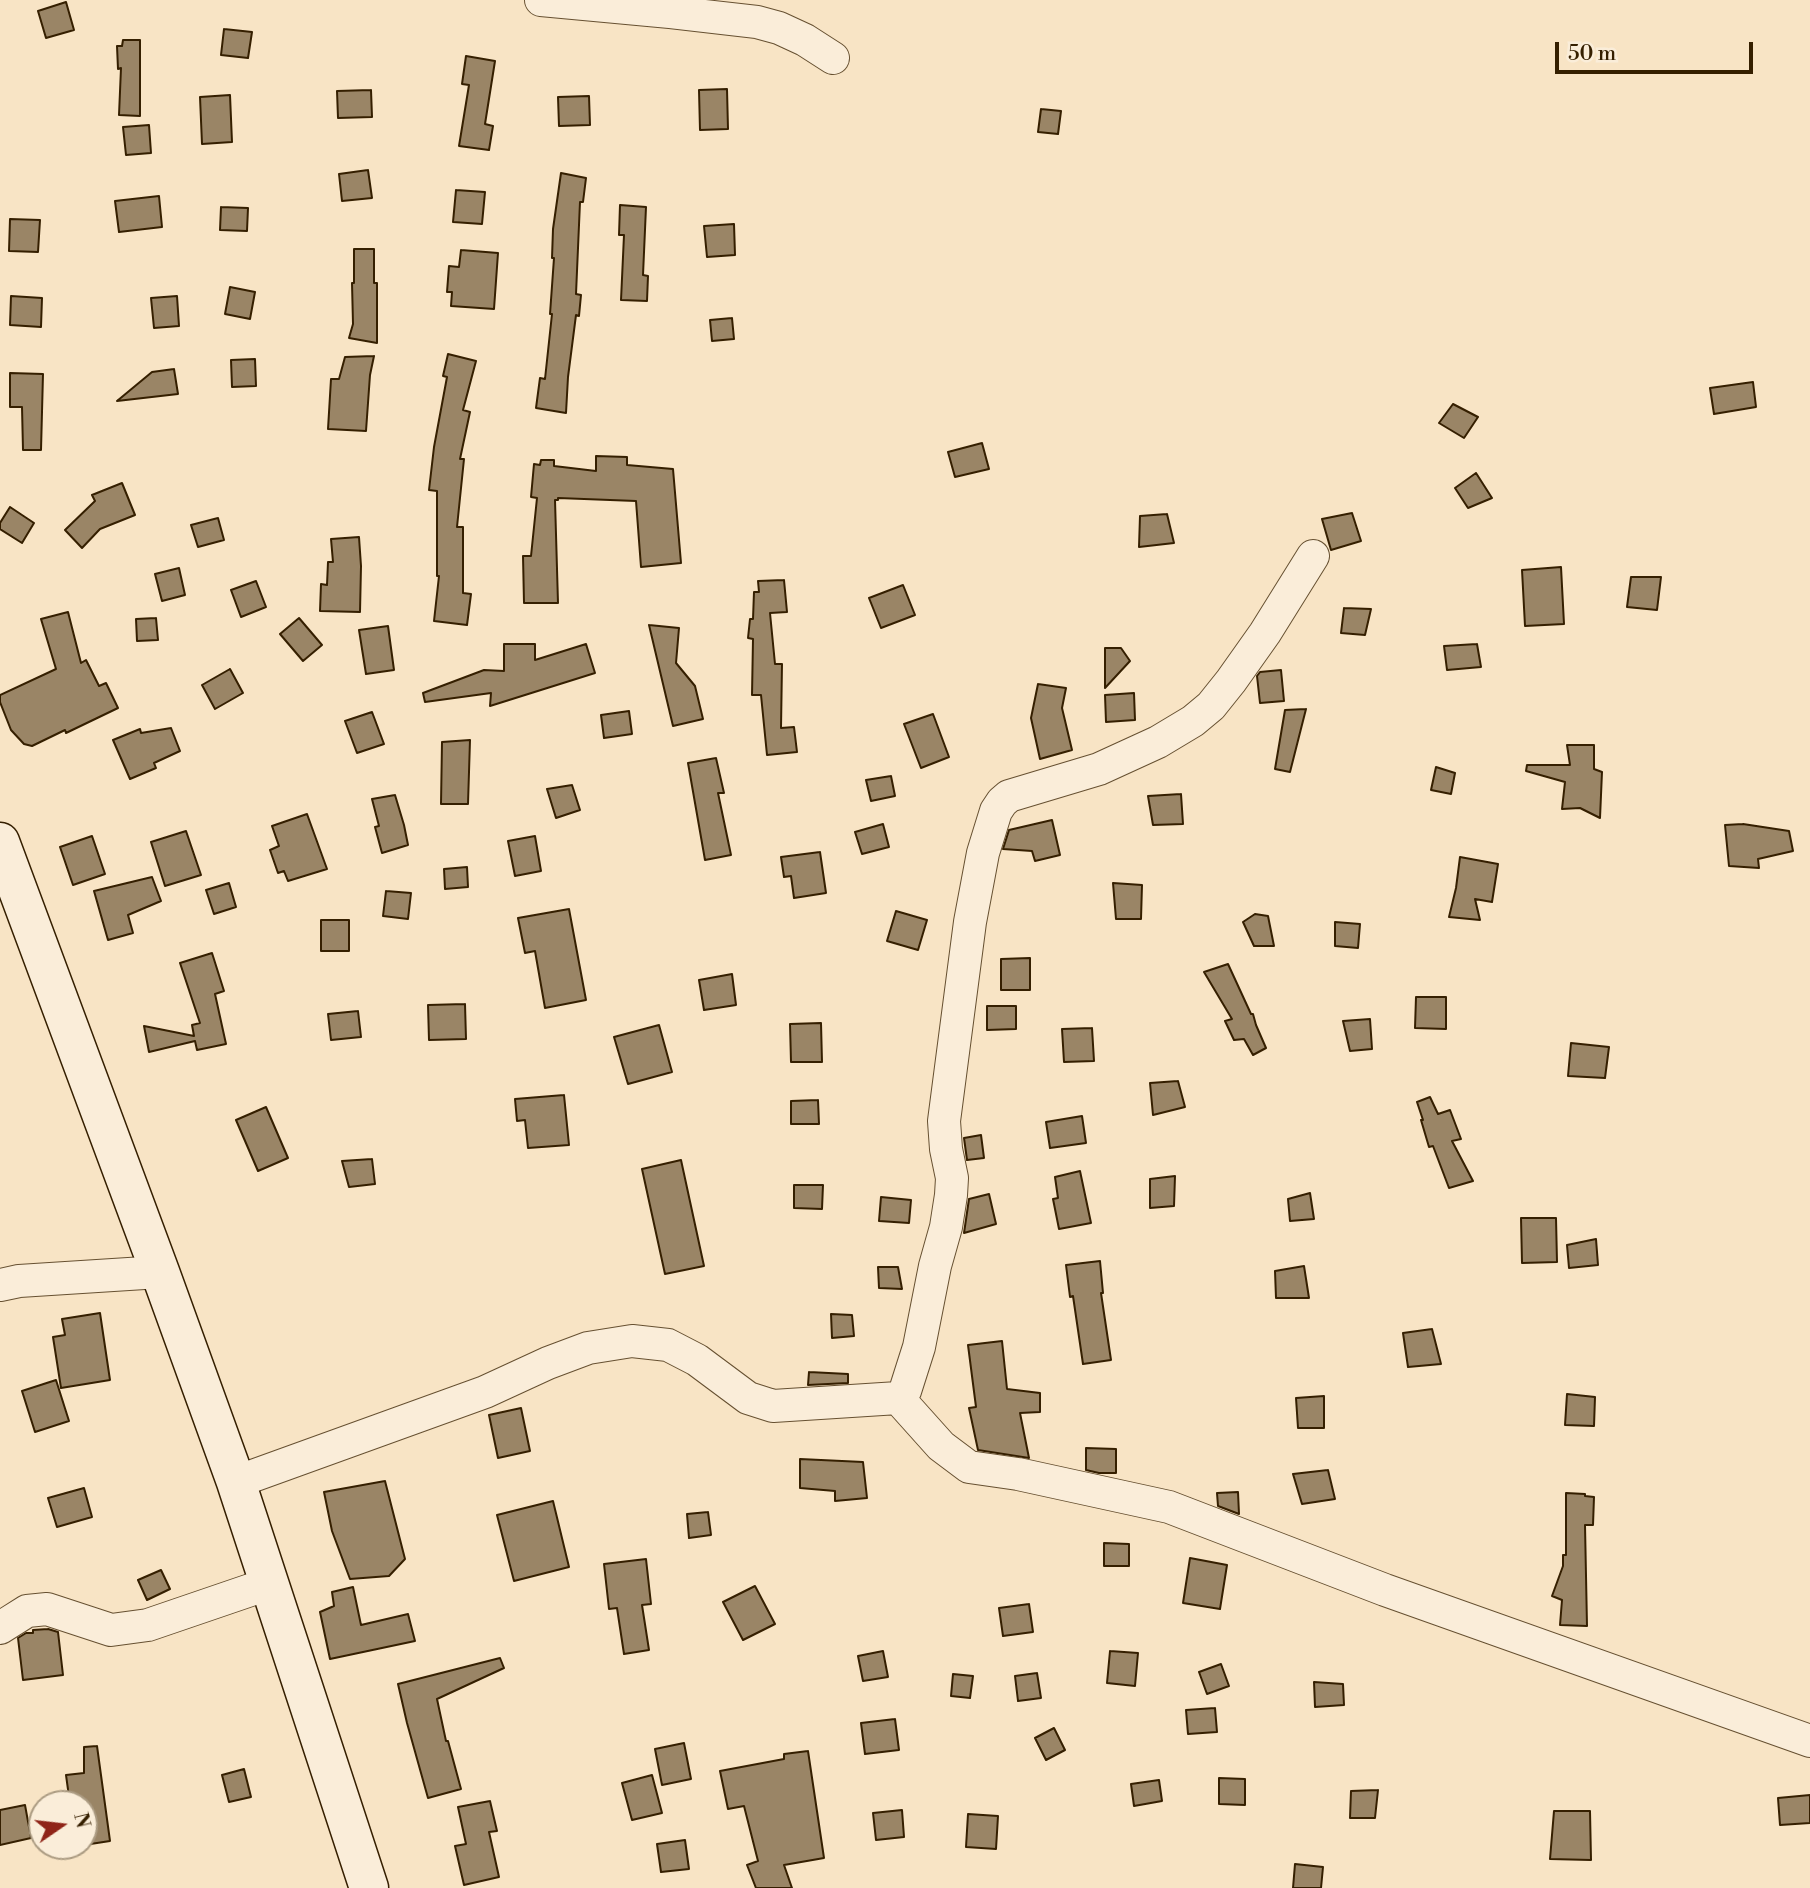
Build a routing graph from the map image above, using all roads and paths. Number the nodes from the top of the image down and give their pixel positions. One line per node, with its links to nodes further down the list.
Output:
1 (541, 0): 2 (street)
2 (833, 58)
3 (1313, 556): 7 (street)
4 (0, 842): 5 (main road)
5 (160, 1272): 6 (street); 8 (main road)
6 (0, 1285)
7 (898, 1398): 8 (street); 11 (street)
8 (236, 1482): 9 (main road)
9 (268, 1584): 10 (street); 12 (main road)
10 (0, 1628)
11 (1810, 1741)
12 (369, 1888)

